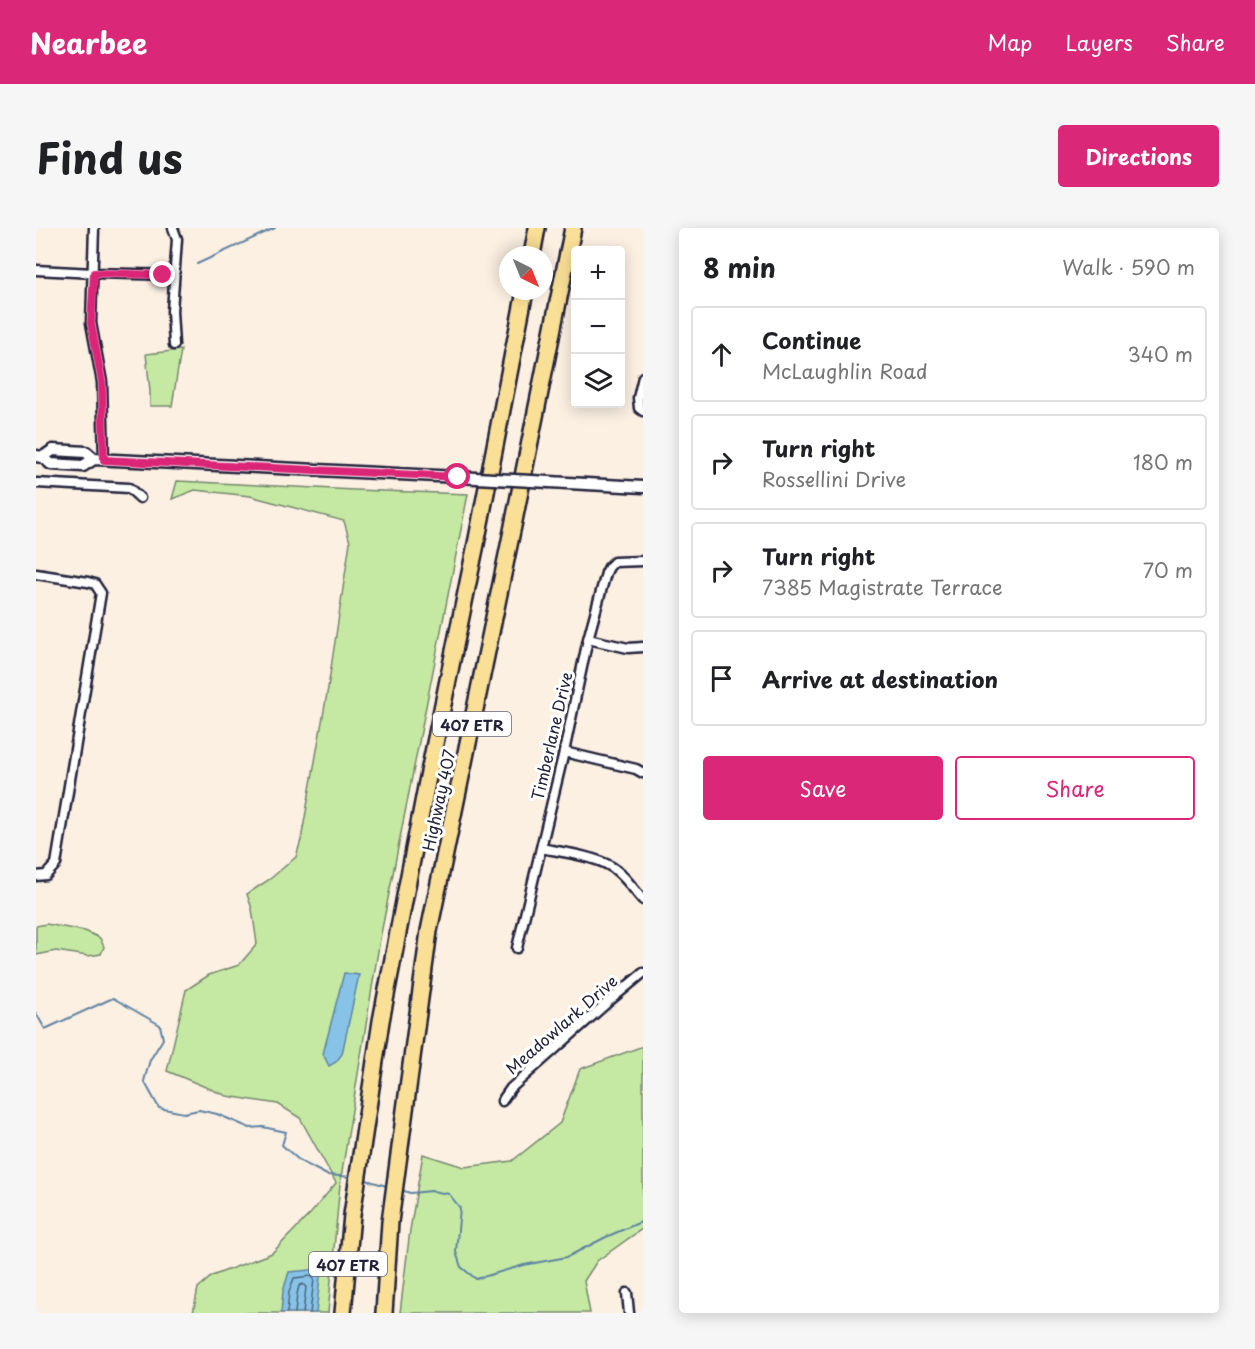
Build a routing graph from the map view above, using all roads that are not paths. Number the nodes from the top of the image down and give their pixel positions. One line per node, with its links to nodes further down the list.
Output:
1 (94, 228): 7 (street)
2 (173, 228): 8 (street)
3 (537, 228): 5 (highway)
4 (573, 228): 31 (highway, Highway 407 / 407 ETR)
5 (534, 246)
6 (36, 270): 7 (street)
7 (94, 273): 8 (street); 14 (street)
8 (174, 275): 10 (street)
9 (523, 300): 32 (highway, Highway 407 / 407 ETR)
10 (174, 345)
11 (643, 377): 12 (street)
12 (643, 411)
13 (39, 457): 14 (street)
14 (99, 459): 16 (street, bridge)
15 (36, 483): 17 (street)
16 (643, 487)
17 (140, 498)
18 (643, 561): 20 (street, Timberlane Drive)
19 (36, 574): 25 (street)
20 (588, 639): 21 (street); 22 (street, Timberlane Drive)
21 (643, 647)
22 (564, 752): 23 (street); 24 (street, Timberlane Drive)
23 (643, 773)
24 (541, 848): 26 (street); 27 (street, Timberlane Drive)
25 (36, 876)
26 (643, 900)
27 (517, 948)
28 (643, 973): 29 (street, Meadowlark Drive)
29 (502, 1101)
30 (627, 1293): 33 (street)
31 (384, 1312)
32 (343, 1313)
33 (629, 1313)

